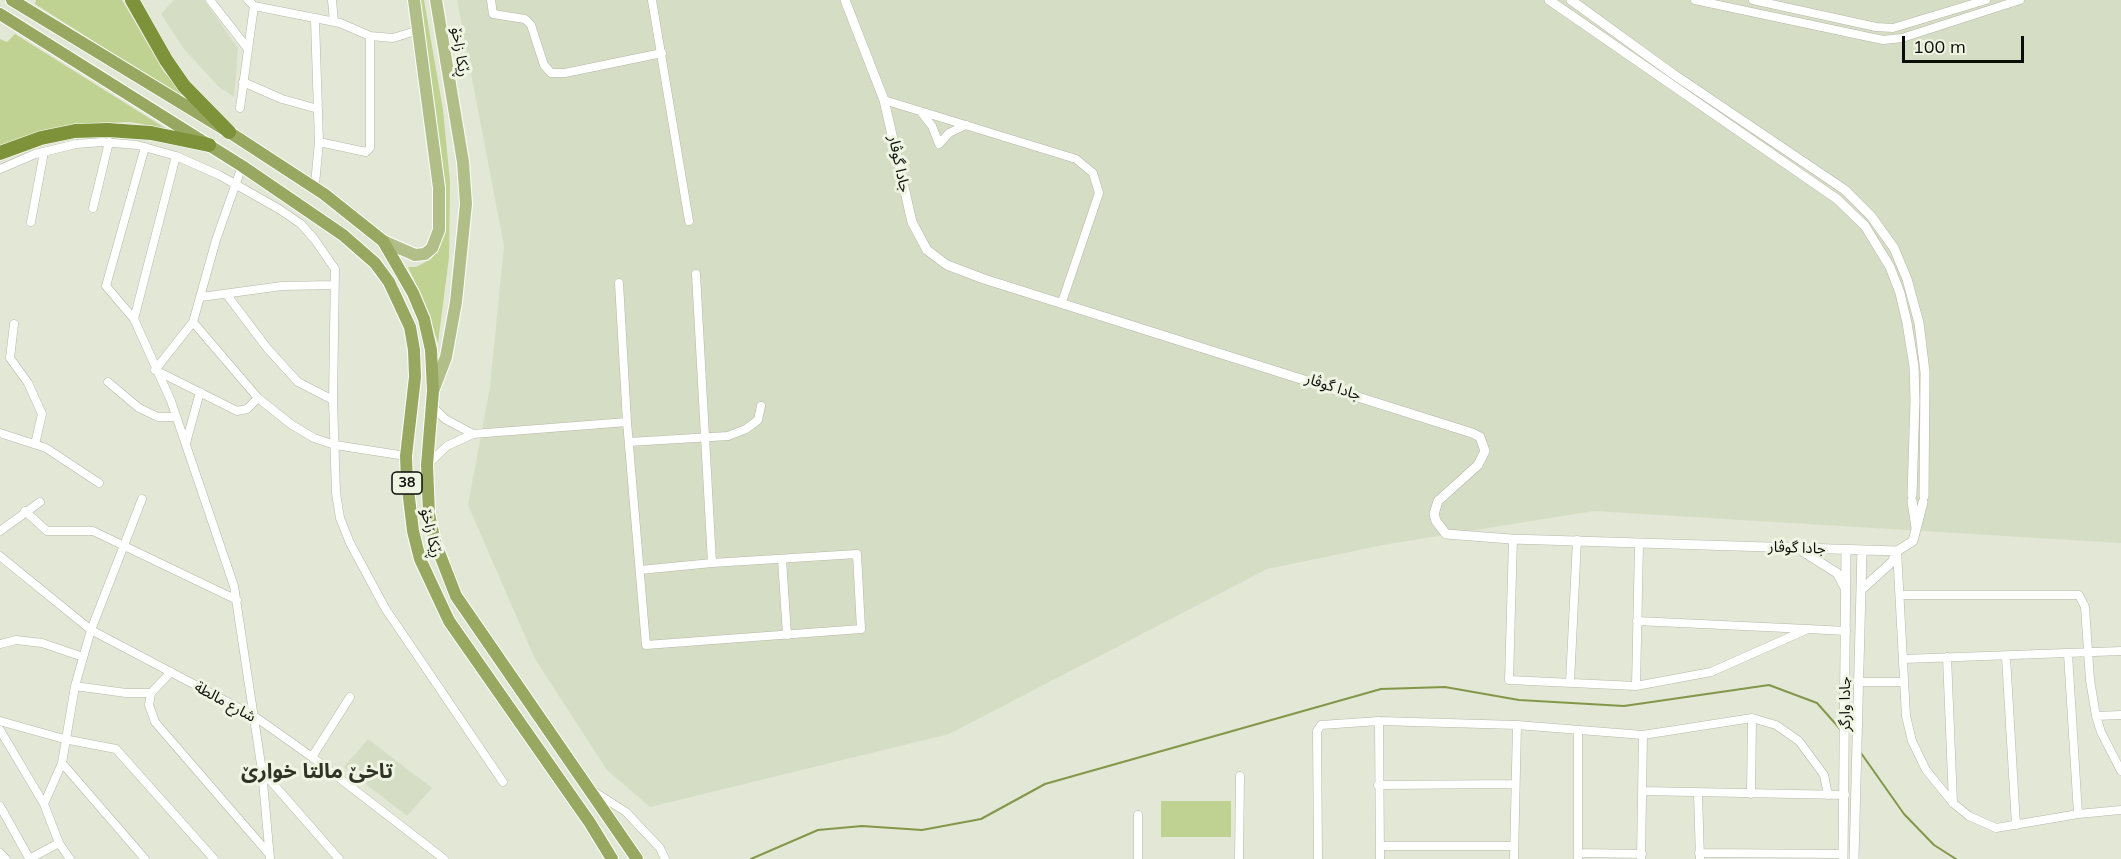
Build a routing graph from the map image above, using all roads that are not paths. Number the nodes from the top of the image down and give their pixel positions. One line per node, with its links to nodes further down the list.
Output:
1 (12, 0): 30 (highway, ڕێکا زاخۆ)
2 (132, 0): 30 (highway)
3 (210, 0): 22 (street)
4 (332, 0): 19 (street)
5 (414, 0): 20 (main road, ڕێکا زاخۆ / 38)
6 (436, 0): 61 (main road, ڕێکا زاخۆ / 38)
7 (491, 0): 23 (street)
8 (652, 0): 23 (street)
9 (845, 0): 25 (street, جادا گوڤار)
10 (1549, 0): 49 (street)
11 (1572, 0): 48 (street)
12 (1695, 0): 15 (street)
13 (1753, 0): 14 (street)
14 (1986, 0)
15 (2020, 0)
16 (251, 3): 18 (street); 22 (street)
17 (0, 14): 33 (highway, ڕێکا زاخۆ)
18 (315, 20): 19 (street); 27 (street)
19 (334, 22): 21 (street)
20 (419, 30): 21 (street); 47 (main road, ڕێکا زاخۆ / 38)
21 (370, 36): 32 (street)
22 (248, 50): 24 (street)
23 (662, 53): 45 (street)
24 (243, 82): 26 (street); 27 (street)
25 (884, 100): 28 (street); 55 (street, جادا گوڤار)
26 (240, 108)
27 (318, 109): 32 (street)
28 (920, 111): 29 (street); 29 (street)
29 (969, 125): 55 (street)
30 (229, 132): 40 (highway, ڕێکا زاخۆ / 38)
31 (109, 142): 34 (street); 35 (street); 44 (street)
32 (319, 142): 42 (street)
33 (209, 146): 36 (highway); 38 (highway, ڕێکا زاخۆ / 38)
34 (145, 147): 37 (street); 56 (street)
35 (44, 152): 39 (street); 46 (street)
36 (0, 153)
37 (176, 156): 41 (street); 56 (street)
38 (242, 166): 41 (street); 43 (highway, ڕێکا زاخۆ / 38)
39 (0, 169)
40 (298, 177): 42 (highway, ڕێکا زاخۆ / 38); 43 (highway)
41 (235, 184): 52 (street); 54 (street)
42 (321, 192): 47 (highway, ڕێکا زاخۆ / 38)
43 (284, 196): 76 (highway, ڕێکا زاخۆ / 38)
44 (93, 207)
45 (689, 221)
46 (31, 222)
47 (383, 241): 61 (highway, ڕێکا زاخۆ / 38)
48 (1901, 262): 49 (street); 82 (street)
49 (1890, 267): 82 (street)
50 (696, 274): 71 (street)
51 (619, 283): 68 (street)
52 (333, 285): 53 (street); 64 (street)
53 (227, 295): 54 (street); 64 (street)
54 (201, 297): 57 (street)
55 (1065, 305): 84 (street, جادا گوڤار)
56 (134, 319): 59 (street)
57 (193, 322): 59 (street); 63 (street)
58 (14, 324): 74 (street)
59 (155, 370): 62 (street); 67 (street)
60 (108, 382): 67 (street)
61 (433, 391): 65 (highway, ڕێکا زاخۆ / 38)
62 (200, 392): 63 (street); 73 (street)
63 (258, 398): 75 (street)
64 (333, 400): 75 (street)
65 (432, 406): 70 (street); 77 (highway, ڕێکا زاخۆ / 38)
66 (761, 406): 71 (street)
67 (176, 417): 73 (street)
68 (627, 422): 70 (street); 72 (street)
69 (0, 433): 74 (street)
70 (473, 434): 77 (street)
71 (705, 438): 72 (street); 94 (street)
72 (629, 442): 95 (street)
73 (186, 443): 99 (street)
74 (35, 444): 78 (street)
75 (335, 445): 76 (street); 137 (street)
76 (406, 456): 154 (highway, ڕێکا زاخۆ / 38)
77 (427, 465): 140 (highway, ڕێکا زاخۆ / 38)
78 (99, 483)
79 (142, 499): 87 (street)
80 (40, 502): 81 (street)
81 (25, 511): 83 (street); 87 (street)
82 (1916, 528): 91 (street)
83 (0, 531)
84 (1513, 539): 85 (street, جادا گوڤار); 114 (street)
85 (1577, 540): 86 (street, جادا گوڤار); 114 (street)
86 (1639, 544): 88 (street, جادا گوڤار); 100 (street)
87 (123, 545): 99 (street); 102 (street)
88 (1798, 548): 89 (street, جادا گوڤار); 96 (street)
89 (1846, 550): 90 (street, جادا گوڤار); 96 (street, جادا وارگر)
90 (1862, 550): 91 (street, جادا گوڤار); 97 (street, جادا وارگر)
91 (1897, 551): 97 (street); 98 (street)
92 (0, 556): 102 (street, شارع مالطة)
93 (782, 559): 94 (street); 104 (street); 104 (street)
94 (712, 563): 95 (street)
95 (640, 570): 104 (street)
96 (1846, 590): 103 (street, جادا وارگر)
97 (1861, 590): 115 (street, جادا وارگر)
98 (1900, 595): 107 (street); 112 (street)
99 (237, 600): 122 (street)
100 (1637, 621): 101 (street); 118 (street)
101 (1808, 629): 103 (street); 118 (street)
102 (91, 630): 109 (street); 113 (street, شارع مالطة)
103 (1846, 632): 145 (street, جادا وارگر)
104 (788, 635)
105 (0, 644): 109 (street)
106 (2121, 651): 107 (street)
107 (2088, 653): 108 (street); 123 (street)
108 (2068, 654): 111 (street); 150 (street)
109 (83, 657): 117 (street)
110 (1947, 657): 111 (street); 112 (street); 146 (street)
111 (2006, 657): 152 (street)
112 (1904, 659): 116 (street)
113 (171, 672): 119 (street); 122 (street, شارع مالطة)
114 (1570, 682): 118 (street)
115 (1857, 682): 116 (street); 179 (street, جادا وارگر)
116 (1904, 682): 146 (street)
117 (75, 686): 119 (street); 131 (street)
118 (1636, 686)
119 (151, 693): 163 (street)
120 (350, 697): 132 (street)
121 (2121, 715): 123 (street)
122 (254, 716): 132 (street, شارع مالطة); 134 (street)
123 (2096, 716): 135 (street)
124 (1752, 718): 130 (street); 143 (street); 144 (street)
125 (0, 721): 131 (street)
126 (1379, 722): 127 (street); 139 (street); 176 (street)
127 (1517, 724): 129 (street); 138 (street)
128 (0, 729): 147 (street)
129 (1578, 730): 130 (street); 159 (street)
130 (1643, 735): 141 (street)
131 (64, 739): 133 (street); 168 (street)
132 (312, 757): 170 (street, شارع مالطة)
133 (62, 763): 147 (street); 167 (street)
134 (262, 771): 163 (street); 169 (street)
135 (2121, 771)
136 (1240, 776): 175 (street)
137 (503, 782)
138 (1515, 784): 139 (street); 157 (street)
139 (1378, 785): 156 (street)
140 (587, 787): 153 (highway, ڕێکا زاخۆ / 38); 173 (street)
141 (1642, 791): 142 (street); 160 (street)
142 (1698, 793): 143 (street); 161 (street)
143 (1751, 794): 144 (street)
144 (1828, 795): 145 (street)
145 (1845, 795): 162 (street, جادا وارگر)
146 (1953, 803): 152 (street)
147 (44, 804): 155 (street)
148 (0, 806): 165 (street)
149 (2121, 810): 150 (street)
150 (2078, 814): 152 (street)
151 (1138, 815): 174 (street)
152 (2016, 825)
153 (619, 832): 154 (highway); 172 (highway, ڕێکا زاخۆ / 38)
154 (603, 842): 171 (highway, ڕێکا زاخۆ / 38)
155 (59, 843): 165 (street); 166 (street)
156 (1380, 846): 157 (street); 177 (street)
157 (1514, 846): 178 (street)
158 (0, 853): 164 (street)
159 (1578, 856): 160 (street)
160 (1642, 856)
161 (1700, 856): 162 (street)
162 (1843, 856)
163 (271, 858)
164 (6, 859)
165 (29, 859)
166 (70, 859)
167 (145, 859)
168 (214, 859)
169 (339, 859)
170 (444, 859)
171 (612, 859)
172 (637, 859)
173 (666, 859)
174 (1138, 859)
175 (1239, 859)
176 (1318, 859)
177 (1380, 859)
178 (1514, 859)
179 (1854, 859)

